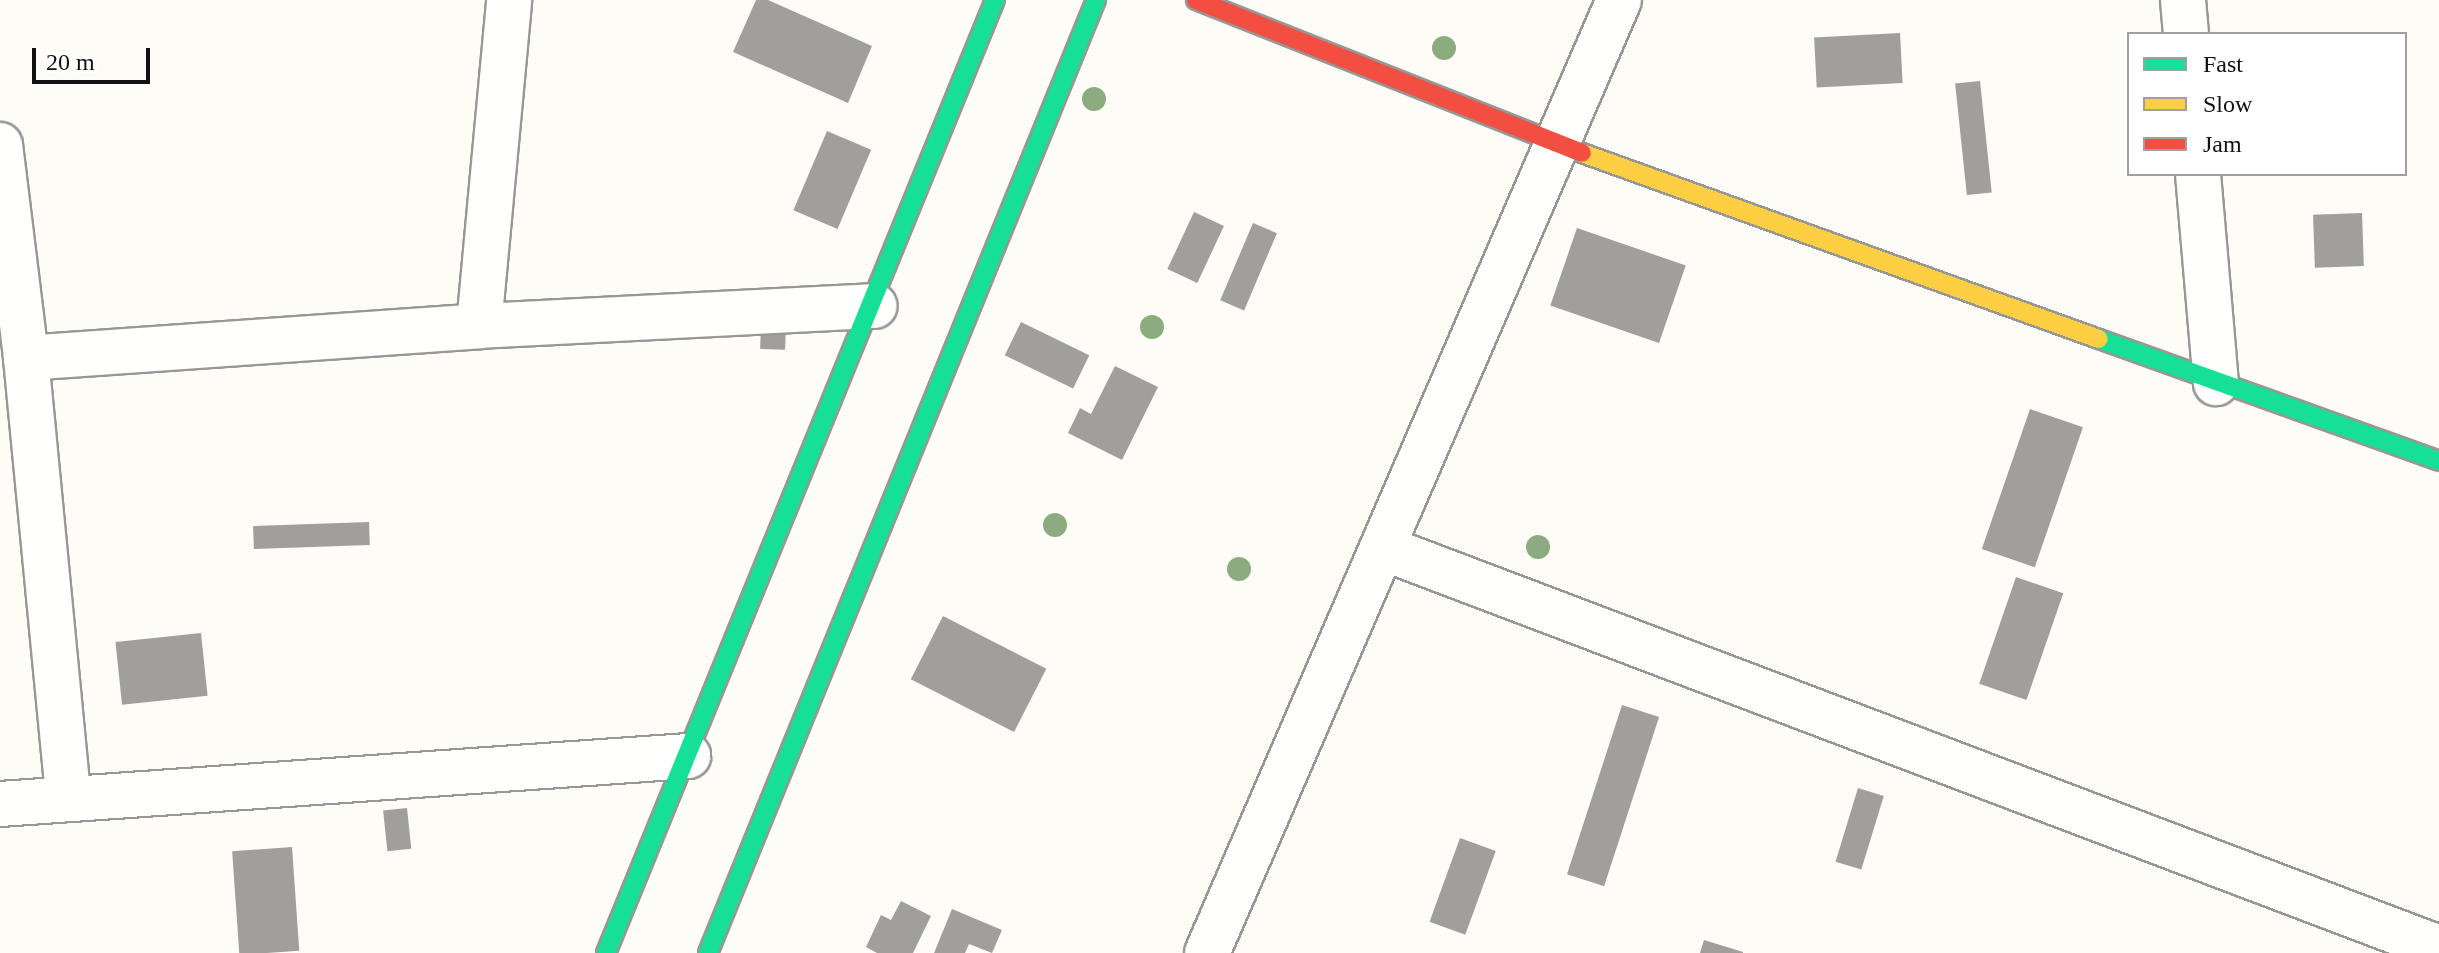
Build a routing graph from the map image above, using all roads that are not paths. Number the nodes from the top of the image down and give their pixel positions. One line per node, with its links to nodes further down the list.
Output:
1 (509, 0): 12 (street)
2 (995, 0): 11 (main road)
3 (1096, 0): 22 (main road)
4 (1196, 0): 8 (main road)
5 (1619, 0): 8 (street)
6 (2183, 0): 7 (street)
7 (2186, 32)
8 (1558, 144): 14 (main road); 16 (street)
9 (0, 145): 13 (street)
10 (2198, 176): 14 (street)
11 (874, 306): 12 (street); 17 (main road)
12 (479, 326): 13 (street)
13 (26, 358): 18 (street)
14 (2216, 383): 15 (main road)
15 (2439, 461)
16 (1386, 549): 20 (street); 23 (street)
17 (688, 756): 18 (street); 21 (main road)
18 (68, 797): 19 (street)
19 (0, 804)
20 (2439, 948)
21 (606, 953)
22 (708, 953)
23 (1207, 953)

